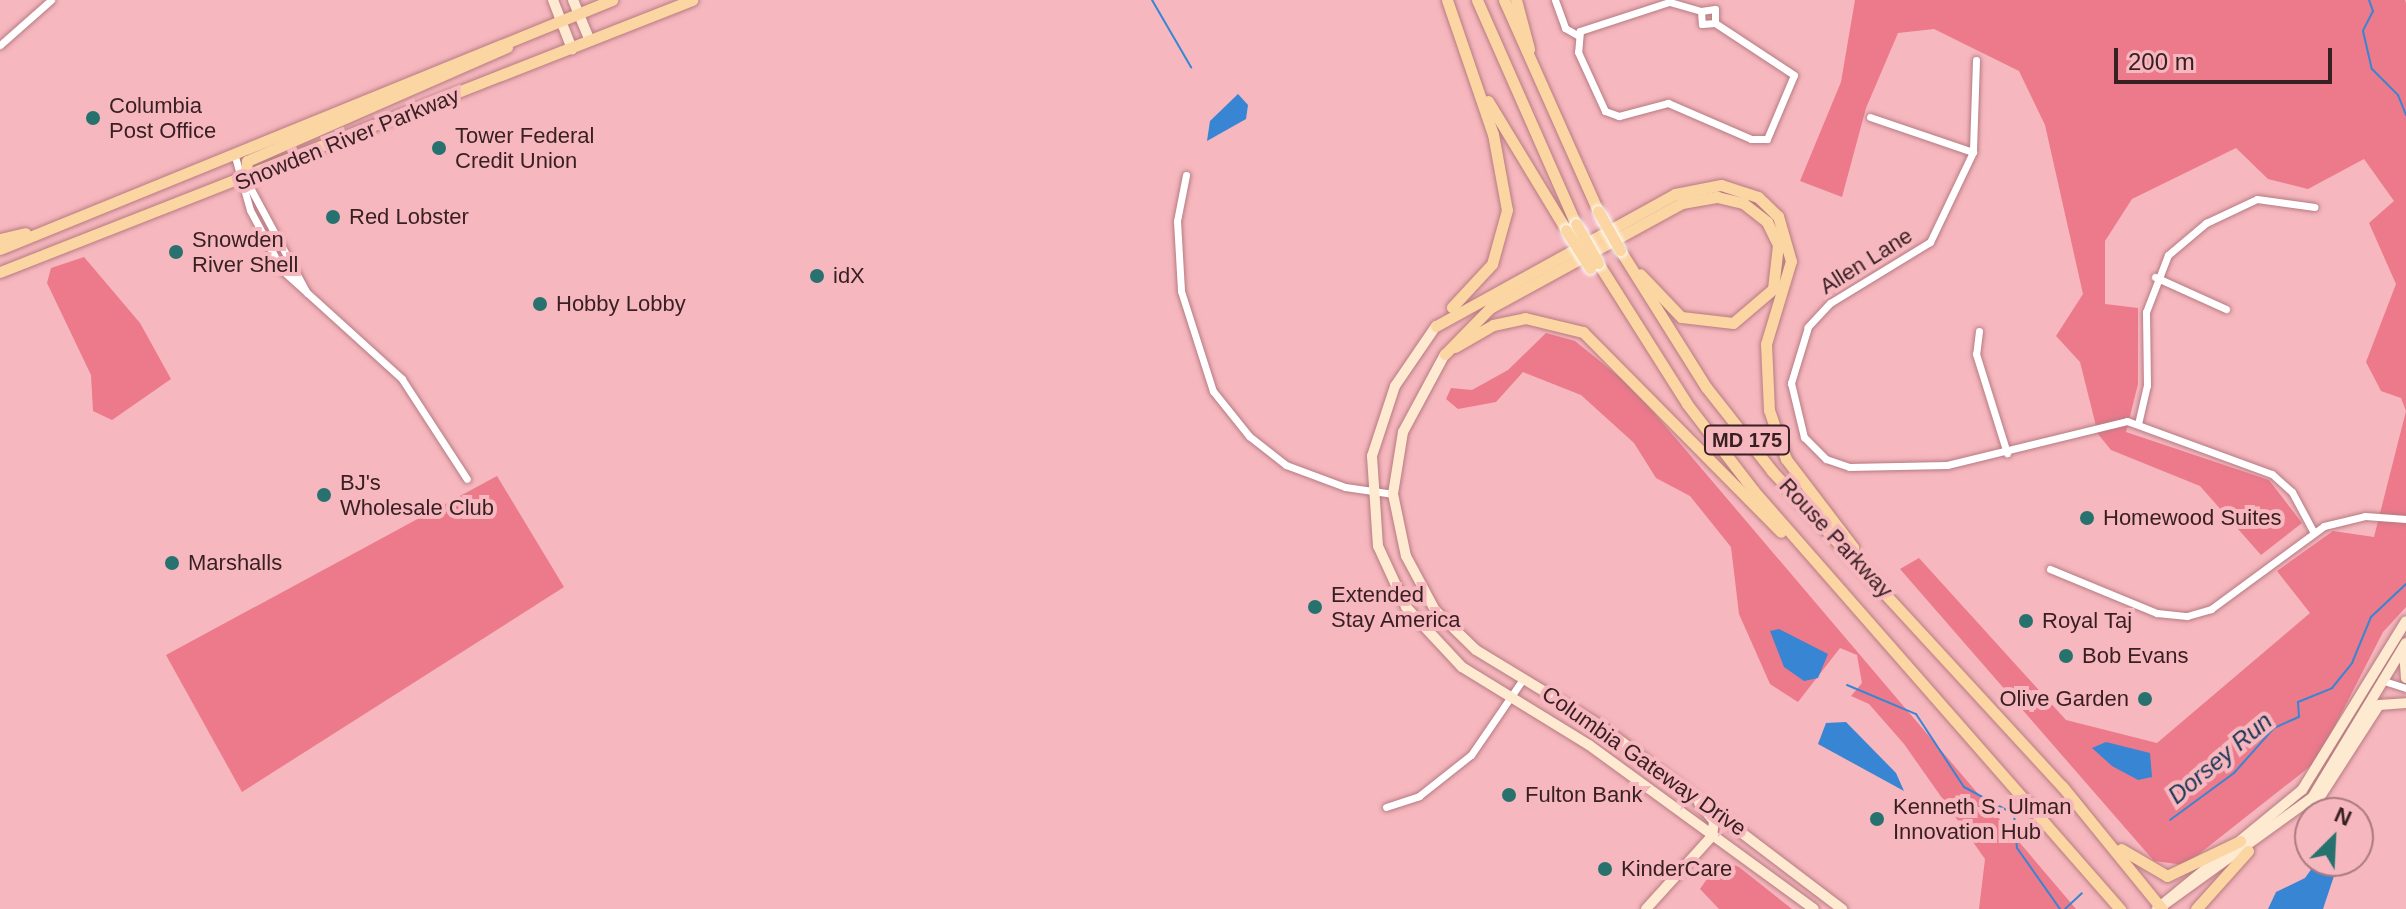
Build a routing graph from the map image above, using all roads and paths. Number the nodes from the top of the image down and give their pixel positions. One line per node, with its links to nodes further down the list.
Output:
1 (51, 0): 21 (street)
2 (553, 0): 16 (street)
3 (573, 0): 15 (street)
4 (612, 0): 15 (main road, Snowden River Parkway)
5 (692, 0): 20 (main road, Snowden River Parkway)
6 (1447, 0): 23 (main road)
7 (1477, 0): 33 (main road, Rouse Parkway / MD 175)
8 (1504, 0): 25 (main road, Rouse Parkway / MD 175)
9 (1516, 0): 25 (main road)
10 (1555, 0): 19 (street)
11 (1722, 0): 13 (street)
12 (1655, 2): 14 (street); 19 (street)
13 (1715, 9): 14 (street); 17 (street)
14 (1701, 11): 17 (street)
15 (579, 13): 16 (main road, Snowden River Parkway); 20 (street)
16 (561, 20): 18 (main road, Snowden River Parkway); 22 (street)
17 (1715, 23): 19 (street)
18 (528, 33): 28 (main road, Snowden River Parkway); 30 (main road)
19 (1577, 35)
20 (590, 41): 22 (main road, Snowden River Parkway)
21 (0, 45)
22 (572, 49): 30 (main road, Snowden River Parkway)
23 (1466, 54): 33 (main road); 41 (main road)
24 (1976, 60): 27 (street, Allen Lane)
25 (1540, 92): 36 (main road, Rouse Parkway / MD 175, bridge)
26 (1870, 117): 27 (street)
27 (1973, 152): 45 (street, Allen Lane)
28 (234, 153): 30 (street); 32 (main road, Snowden River Parkway)
29 (1186, 175): 47 (street)
30 (245, 180): 37 (main road, Snowden River Parkway); 39 (street); 39 (street)
31 (2314, 207): 38 (street)
32 (87, 215): 34 (main road); 35 (main road, Snowden River Parkway)
33 (1571, 227): 52 (main road, Rouse Parkway / MD 175, bridge)
34 (0, 239)
35 (0, 249)
36 (1620, 250): 43 (main road); 53 (main road, Rouse Parkway / MD 175)
37 (0, 272)
38 (2155, 277): 40 (street); 44 (street)
39 (310, 298): 46 (street)
40 (2226, 309)
41 (1436, 326): 47 (street, Columbia Gateway Drive); 53 (main road)
42 (1979, 331): 45 (street)
43 (1445, 354): 48 (street, Columbia Gateway Drive); 52 (main road)
44 (2138, 424): 45 (street); 50 (street)
45 (2007, 453)
46 (467, 479)
47 (1371, 492): 48 (street); 61 (street, Columbia Gateway Drive)
48 (1393, 494): 57 (street, Columbia Gateway Drive)
49 (2406, 519): 50 (street)
50 (2313, 531): 51 (street)
51 (2050, 569)
52 (1855, 609): 73 (main road, Rouse Parkway / MD 175)
53 (1902, 609): 65 (main road, Rouse Parkway / MD 175)
54 (2406, 621): 58 (street)
55 (2406, 643): 56 (street); 59 (street)
56 (2406, 678)
57 (1523, 679): 61 (street); 63 (street, Columbia Gateway Drive)
58 (2368, 680): 59 (street); 68 (street)
59 (2381, 680): 60 (street); 67 (street)
60 (2406, 688)
61 (1512, 698): 64 (street); 66 (street, Columbia Gateway Drive)
62 (2406, 703): 67 (street)
63 (1672, 778): 66 (street); 72 (street, Columbia Gateway Drive)
64 (1386, 807)
65 (2097, 828): 68 (main road); 69 (main road, Rouse Parkway / MD 175)
66 (1712, 836): 70 (street, Columbia Gateway Drive); 71 (street, Columbia Gateway Drive)
67 (2259, 842): 68 (street)
68 (2244, 846): 69 (street); 74 (main road)
69 (2160, 908)
70 (1646, 909)
71 (1814, 909)
72 (1842, 909)
73 (2120, 909)
74 (2196, 909)

